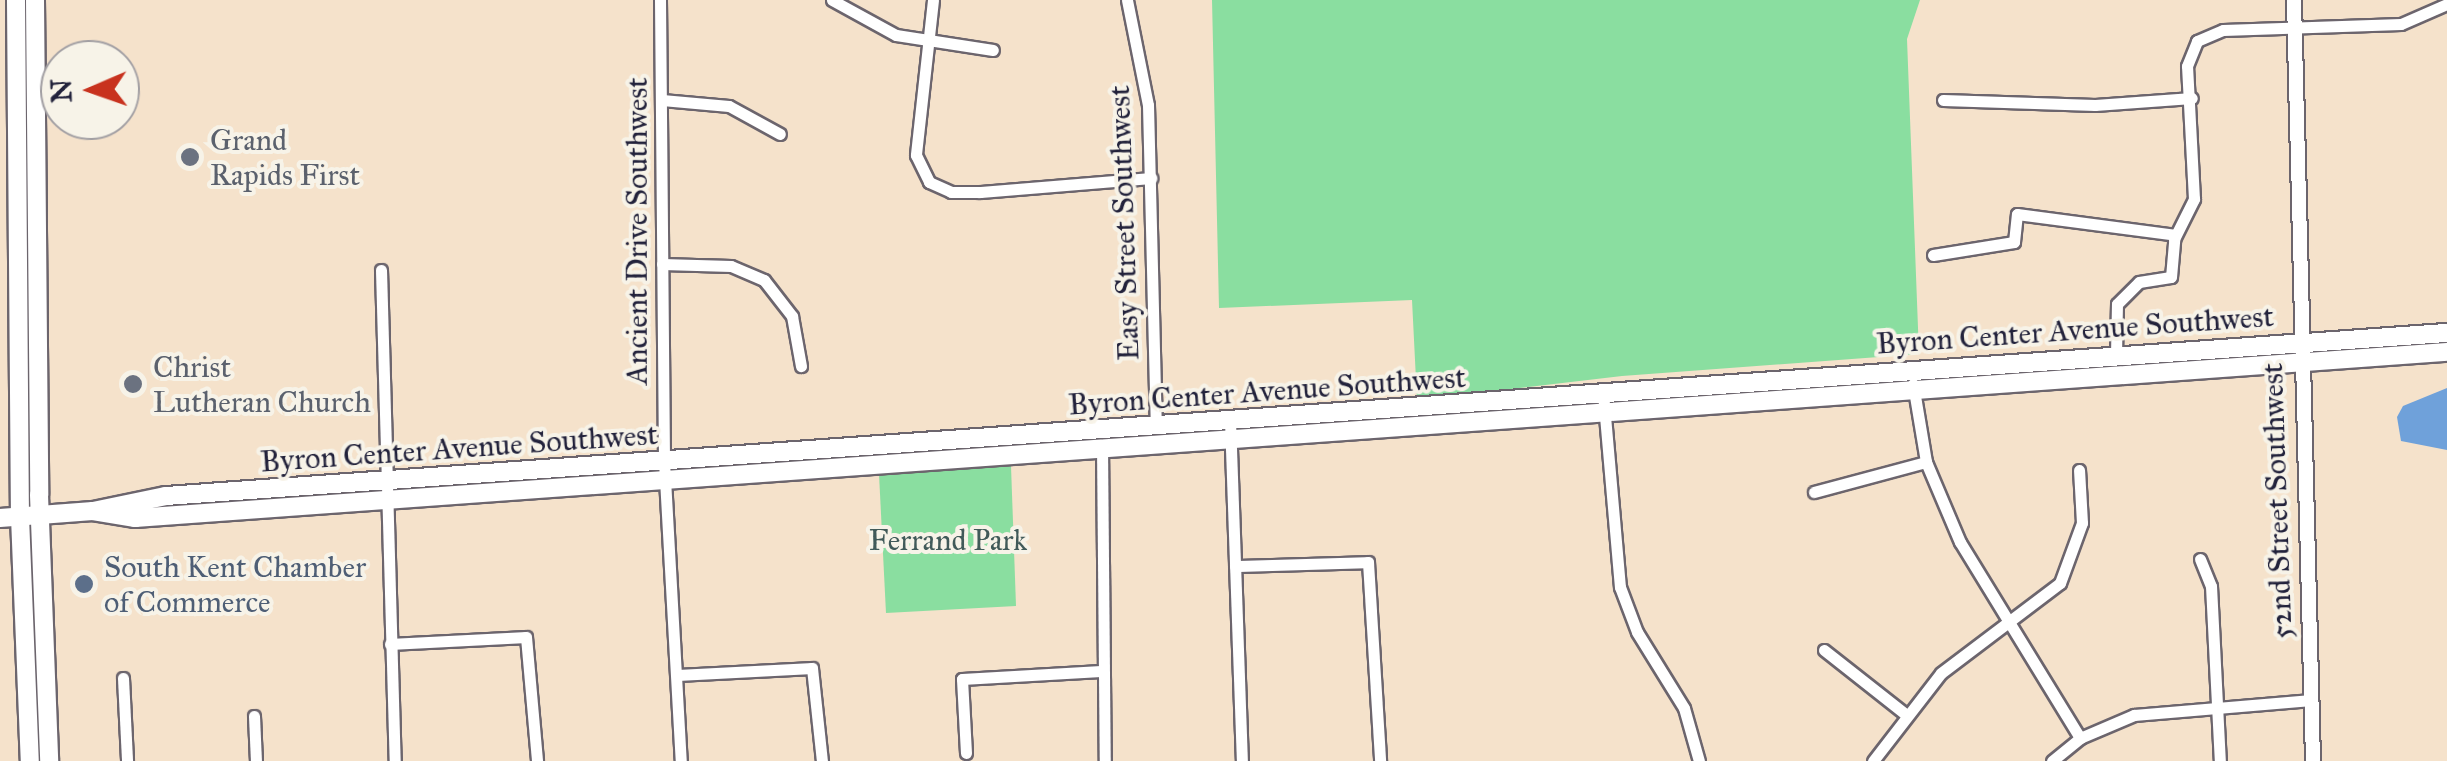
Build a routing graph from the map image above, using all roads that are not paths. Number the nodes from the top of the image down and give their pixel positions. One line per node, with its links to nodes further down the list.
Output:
1 (16, 0): 39 (main road)
2 (35, 0): 38 (main road)
3 (660, 0): 13 (street, Ancient Drive Southwest)
4 (832, 0): 10 (street)
5 (934, 0): 10 (street)
6 (1127, 0): 16 (street, Easy Street Southwest)
7 (2294, 0): 9 (street, 52nd Street Southwest)
8 (2447, 4): 9 (street)
9 (2295, 27): 12 (street); 22 (street, 52nd Street Southwest)
10 (930, 41): 11 (street); 16 (street)
11 (993, 50)
12 (2192, 98): 14 (street); 17 (street)
13 (662, 100): 15 (street); 19 (street, Ancient Drive Southwest)
14 (1943, 100)
15 (780, 134)
16 (1151, 178): 30 (street, Easy Street Southwest)
17 (2176, 235): 18 (street); 24 (street)
18 (1933, 255)
19 (662, 264): 26 (street); 32 (street, Ancient Drive Southwest)
20 (382, 270): 36 (street)
21 (2447, 332): 22 (main road, Byron Center Avenue Southwest)
22 (2298, 341): 24 (main road, Byron Center Avenue Southwest); 25 (street, 52nd Street Southwest)
23 (2447, 352): 25 (main road, Byron Center Avenue Southwest)
24 (2116, 355): 27 (main road, Byron Center Avenue Southwest)
25 (2299, 361): 27 (main road, Byron Center Avenue Southwest); 49 (street, 52nd Street Southwest)
26 (801, 366)
27 (1912, 379): 28 (main road, Byron Center Avenue Southwest); 33 (street)
28 (1604, 402): 29 (main road, Byron Center Avenue Southwest); 66 (street)
29 (1230, 430): 30 (main road, Byron Center Avenue Southwest); 42 (street)
30 (1157, 435): 31 (main road, Byron Center Avenue Southwest)
31 (1102, 440): 32 (main road, Byron Center Avenue Southwest); 35 (main road, Byron Center Avenue Southwest); 46 (street)
32 (664, 461): 35 (street, Ancient Drive Southwest); 36 (main road, Byron Center Avenue Southwest)
33 (1926, 462): 37 (street); 43 (street)
34 (2078, 470): 43 (street)
35 (667, 480): 36 (main road, Byron Center Avenue Southwest); 47 (street, Ancient Drive Southwest)
36 (384, 490): 38 (main road, Byron Center Avenue Southwest); 44 (street)
37 (1814, 492)
38 (40, 515): 39 (main road, Byron Center Avenue Southwest); 56 (main road)
39 (20, 517): 40 (main road, Byron Center Avenue Southwest); 55 (main road)
40 (0, 518)
41 (2200, 559): 50 (street)
42 (1235, 566): 64 (street); 65 (street)
43 (2010, 622): 51 (street); 53 (street)
44 (390, 644): 59 (street); 60 (street)
45 (1824, 650): 51 (street)
46 (1101, 670): 54 (street); 63 (street)
47 (678, 674): 61 (street, Ancient Drive Southwest); 62 (street)
48 (123, 678): 57 (street)
49 (2311, 700): 50 (street); 70 (street, 52nd Street Southwest)
50 (2220, 704): 53 (street); 69 (street)
51 (1904, 713): 67 (street)
52 (254, 716): 58 (street)
53 (2080, 738): 68 (street)
54 (966, 753)
55 (30, 761)
56 (49, 761)
57 (127, 761)
58 (256, 761)
59 (395, 761)
60 (537, 761)
61 (681, 761)
62 (822, 761)
63 (1104, 761)
64 (1242, 761)
65 (1380, 761)
66 (1699, 761)
67 (1873, 761)
68 (2052, 761)
69 (2220, 761)
70 (2313, 761)

